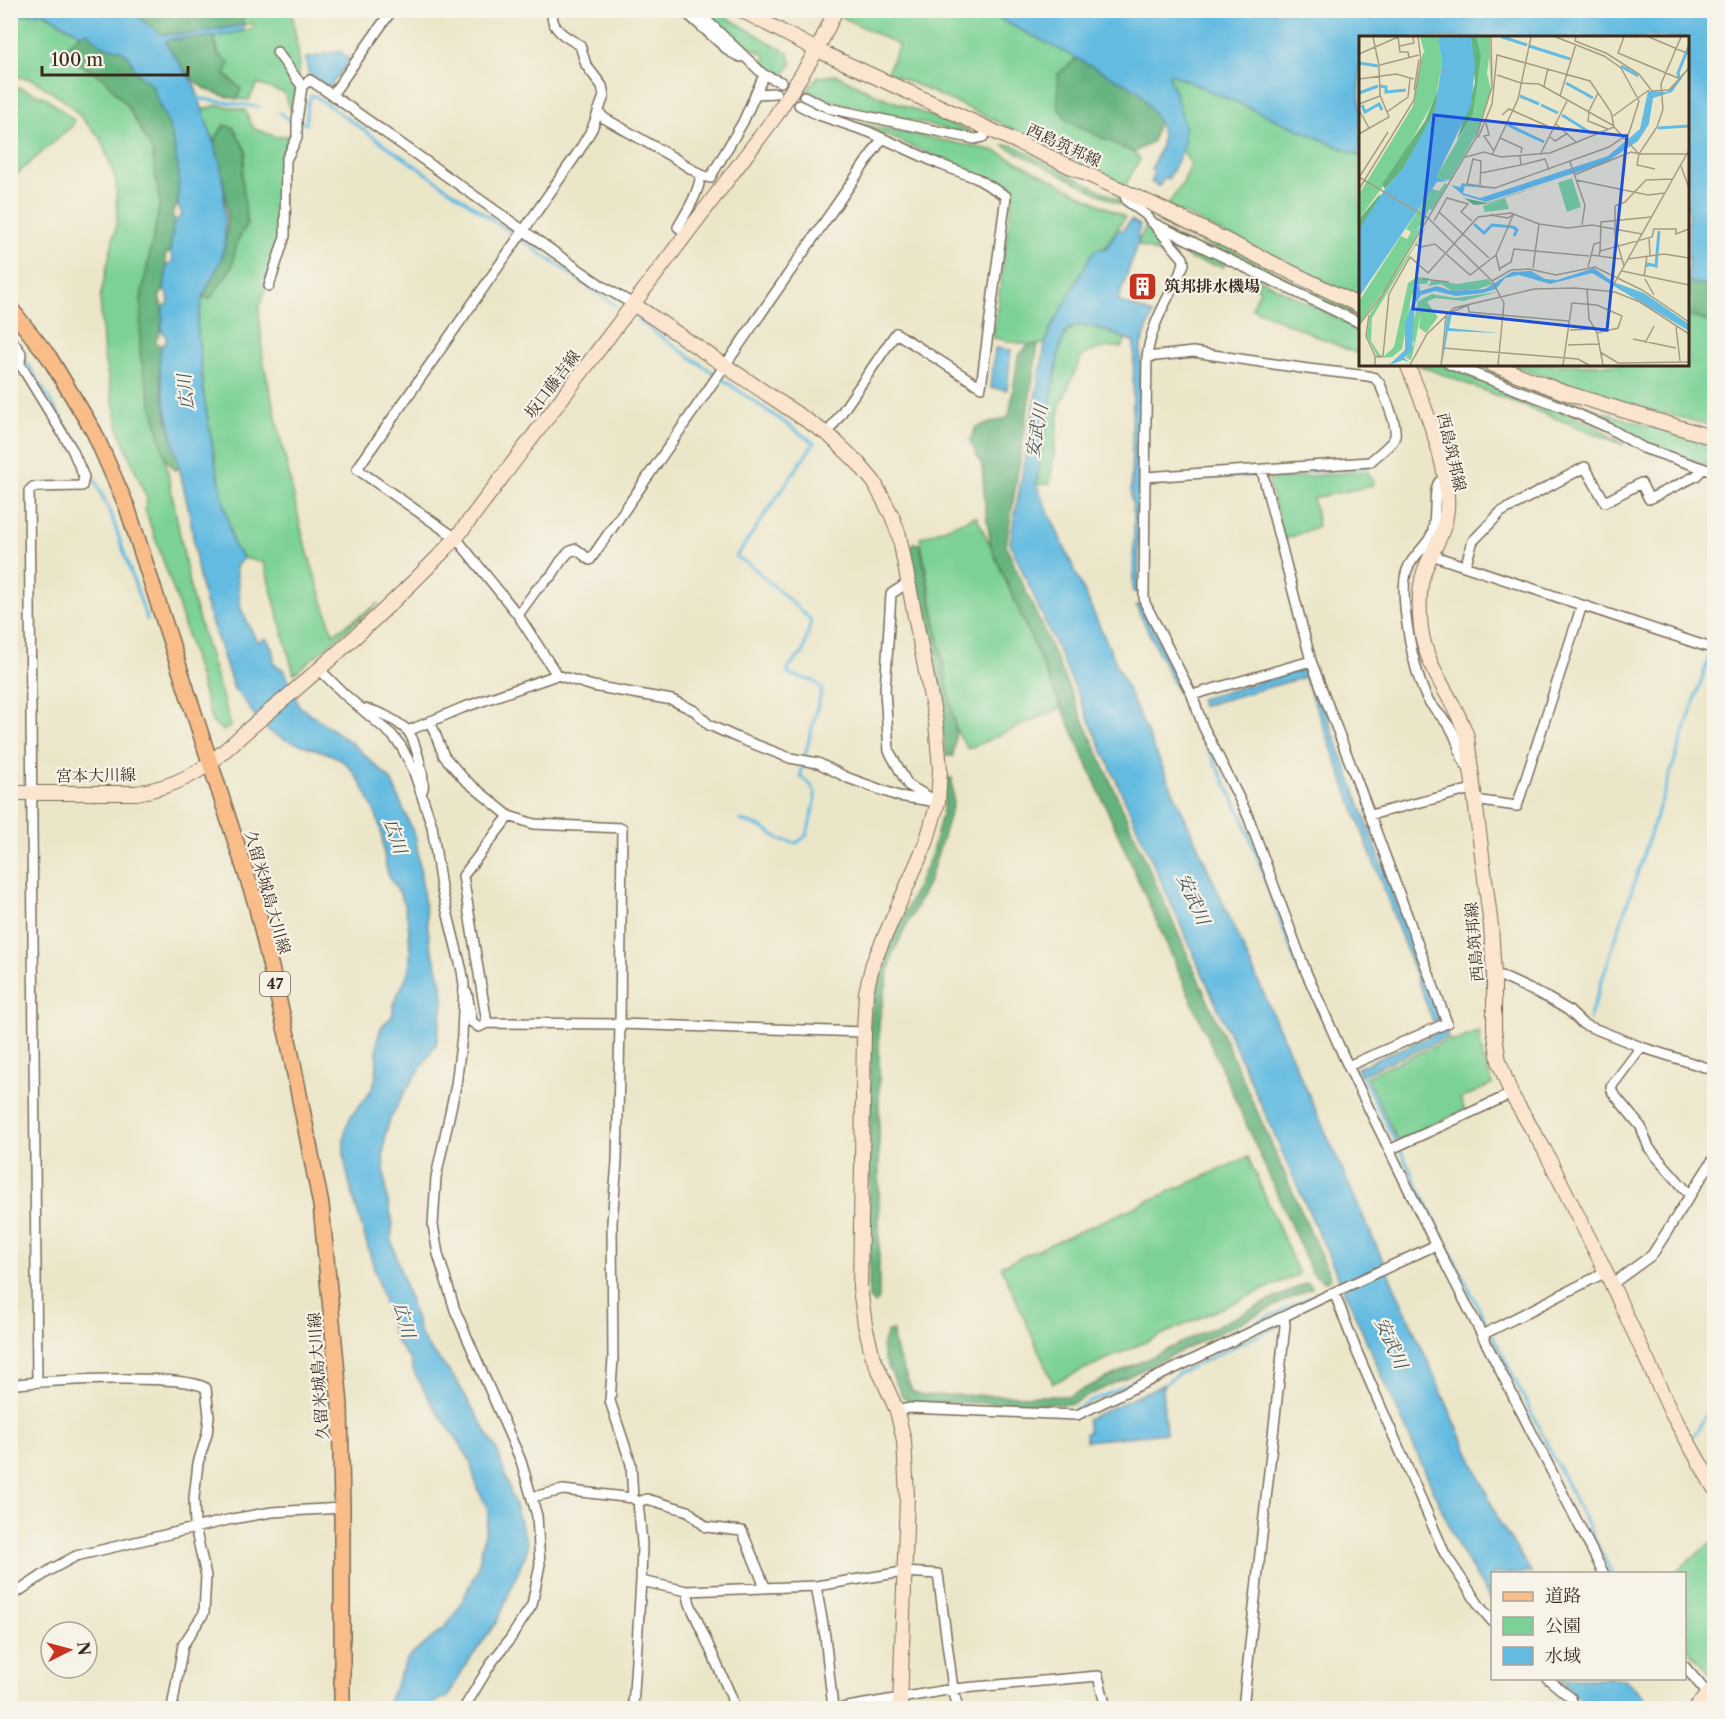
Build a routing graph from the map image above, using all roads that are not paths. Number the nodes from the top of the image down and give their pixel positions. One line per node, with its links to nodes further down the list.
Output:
1 (392, 10): 15 (street)
2 (553, 10): 18 (street)
3 (682, 10): 9 (street)
4 (696, 10): 9 (street)
5 (741, 10): 7 (main road)
6 (836, 10): 7 (main road, 坂口藤吉線)
7 (817, 50): 19 (main road, 西島筑邦線); 25 (main road, 坂口藤吉線)
8 (277, 52): 12 (street)
9 (752, 65): 10 (street)
10 (764, 75): 11 (street); 14 (street)
11 (781, 82)
12 (302, 86): 15 (street); 26 (street)
13 (776, 93): 14 (street)
14 (755, 94): 21 (street)
15 (332, 95): 24 (street)
16 (804, 96): 19 (street)
17 (799, 105): 20 (street)
18 (598, 111): 21 (street); 24 (street)
19 (989, 129): 22 (main road, 西島筑邦線)
20 (882, 139): 33 (street); 37 (street)
21 (701, 175): 25 (street)
22 (1123, 191): 23 (street); 28 (main road, 西島筑邦線)
23 (1152, 223): 30 (street); 32 (street)
24 (523, 231): 27 (street); 44 (street)
25 (686, 233): 27 (main road, 坂口藤吉線)
26 (269, 286)
27 (633, 304): 33 (main road); 44 (main road, 坂口藤吉線)
28 (1359, 306)
29 (10, 308): 58 (main road, 久留米城島大川線 / 47)
30 (1359, 323)
31 (10, 338): 60 (street)
32 (1147, 357): 40 (street); 42 (street)
33 (726, 365): 37 (main road); 49 (street)
34 (1408, 366): 43 (main road, 西島筑邦線)
35 (1454, 366): 39 (street)
36 (1496, 366): 38 (main road)
37 (827, 434): 47 (main road)
38 (1714, 438)
39 (1703, 469): 41 (street); 46 (street)
40 (1262, 471): 42 (street); 51 (street)
41 (1714, 472)
42 (1145, 477): 54 (street)
43 (1444, 481): 45 (main road, 西島筑邦線); 59 (street)
44 (456, 538): 49 (street); 52 (main road, 坂口藤吉線)
45 (1434, 554): 46 (street); 59 (main road, 西島筑邦線)
46 (1465, 566): 48 (street)
47 (909, 582): 64 (main road); 64 (street)
48 (1582, 605): 50 (street); 63 (street)
49 (519, 615): 53 (street)
50 (1714, 649)
51 (1311, 661): 54 (street); 65 (street)
52 (318, 672): 55 (street); 58 (main road, 坂口藤吉線)
53 (557, 675): 56 (street); 64 (street)
54 (1192, 695): 73 (street)
55 (363, 709): 57 (street); 62 (street)
56 (430, 721): 57 (street); 66 (street)
57 (408, 731): 62 (street)
58 (210, 761): 60 (main road, 宮本大川線); 90 (main road, 久留米城島大川線 / 47)
59 (1470, 770): 63 (main road, 西島筑邦線)
60 (32, 792): 61 (main road, 宮本大川線); 84 (street)
61 (10, 793)
62 (422, 793): 68 (street)
63 (1473, 794): 65 (street); 67 (main road, 西島筑邦線)
64 (938, 802): 71 (main road)
65 (1370, 815): 73 (street)
66 (508, 816): 69 (street); 70 (street)
67 (1494, 975): 72 (street); 75 (main road, 西島筑邦線)
68 (464, 985): 69 (street); 88 (street)
69 (488, 1023): 70 (street)
70 (620, 1024): 71 (street); 89 (street)
71 (864, 1032): 86 (main road)
72 (1641, 1047): 74 (street); 78 (street)
73 (1348, 1066): 76 (street)
74 (1714, 1070)
75 (1511, 1094): 76 (street); 80 (main road, 西島筑邦線)
76 (1389, 1150): 79 (street)
77 (1714, 1158): 78 (street)
78 (1690, 1195): 80 (street)
79 (1436, 1245): 81 (street); 83 (street)
80 (1609, 1278): 83 (street); 87 (main road, 西島筑邦線)
81 (1336, 1291): 82 (street); 99 (street)
82 (1284, 1316): 86 (street); 114 (street)
83 (1482, 1335): 93 (street)
84 (37, 1383): 85 (street); 91 (street)
85 (10, 1385)
86 (897, 1411): 92 (main road)
87 (1714, 1488)
88 (532, 1497): 89 (street); 107 (street)
89 (635, 1500): 94 (street); 96 (street)
90 (342, 1508): 91 (street); 106 (main road, 久留米城島大川線 / 47)
91 (195, 1527): 98 (street); 105 (street)
92 (903, 1572): 95 (street); 102 (street); 104 (main road)
93 (1603, 1572)
94 (641, 1581): 97 (street); 108 (street)
95 (816, 1586): 96 (street); 110 (street)
96 (765, 1587): 97 (street)
97 (687, 1591): 109 (street)
98 (10, 1597)
99 (1491, 1620)
100 (1686, 1668): 103 (street)
101 (1549, 1680): 115 (street)
102 (953, 1689): 104 (street); 112 (street); 113 (street)
103 (1713, 1694): 116 (main road)
104 (900, 1703): 111 (street)
105 (172, 1708)
106 (342, 1708)
107 (464, 1708)
108 (633, 1708)
109 (734, 1708)
110 (833, 1708)
111 (842, 1708)
112 (957, 1708)
113 (1106, 1708)
114 (1243, 1708)
115 (1574, 1708)
116 (1695, 1708)

